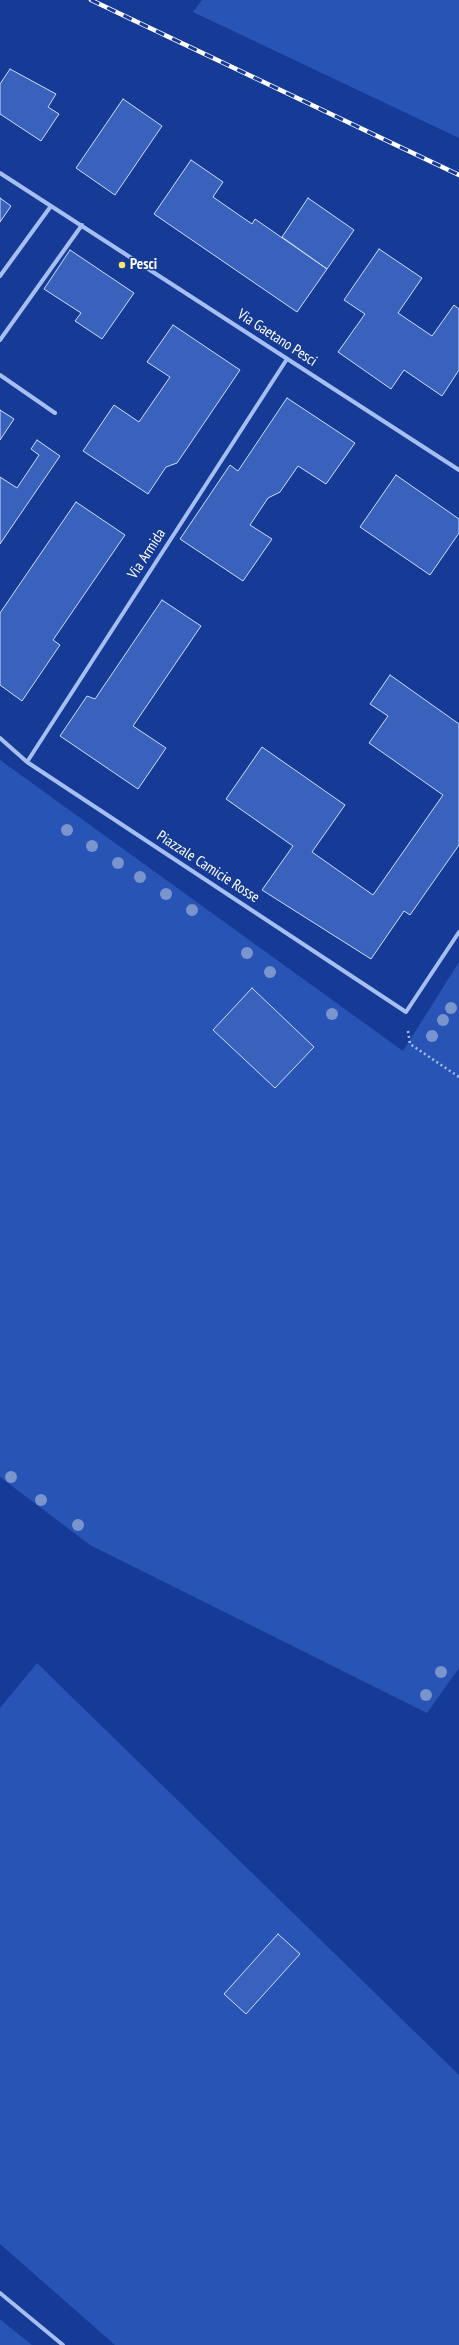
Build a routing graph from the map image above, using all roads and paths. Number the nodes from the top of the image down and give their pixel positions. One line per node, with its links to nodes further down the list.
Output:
1 (0, 172): 2 (street, Via Gaetano Pesci)
2 (51, 206): 3 (street, Via Gaetano Pesci); 4 (street)
3 (82, 225): 5 (street); 6 (street, Via Gaetano Pesci)
4 (0, 276)
5 (0, 340)
6 (287, 359): 9 (street, Via Gaetano Pesci); 11 (street, Via Armida)
7 (0, 375): 8 (street)
8 (55, 413)
9 (459, 470)
10 (0, 738): 11 (street, Piazzale Camicie Rosse)
11 (27, 762): 13 (street, Piazzale Camicie Rosse)
12 (459, 932): 13 (street)
13 (406, 1012): 14 (path)
14 (459, 1077)
15 (0, 2293): 16 (street)
16 (63, 2345)

